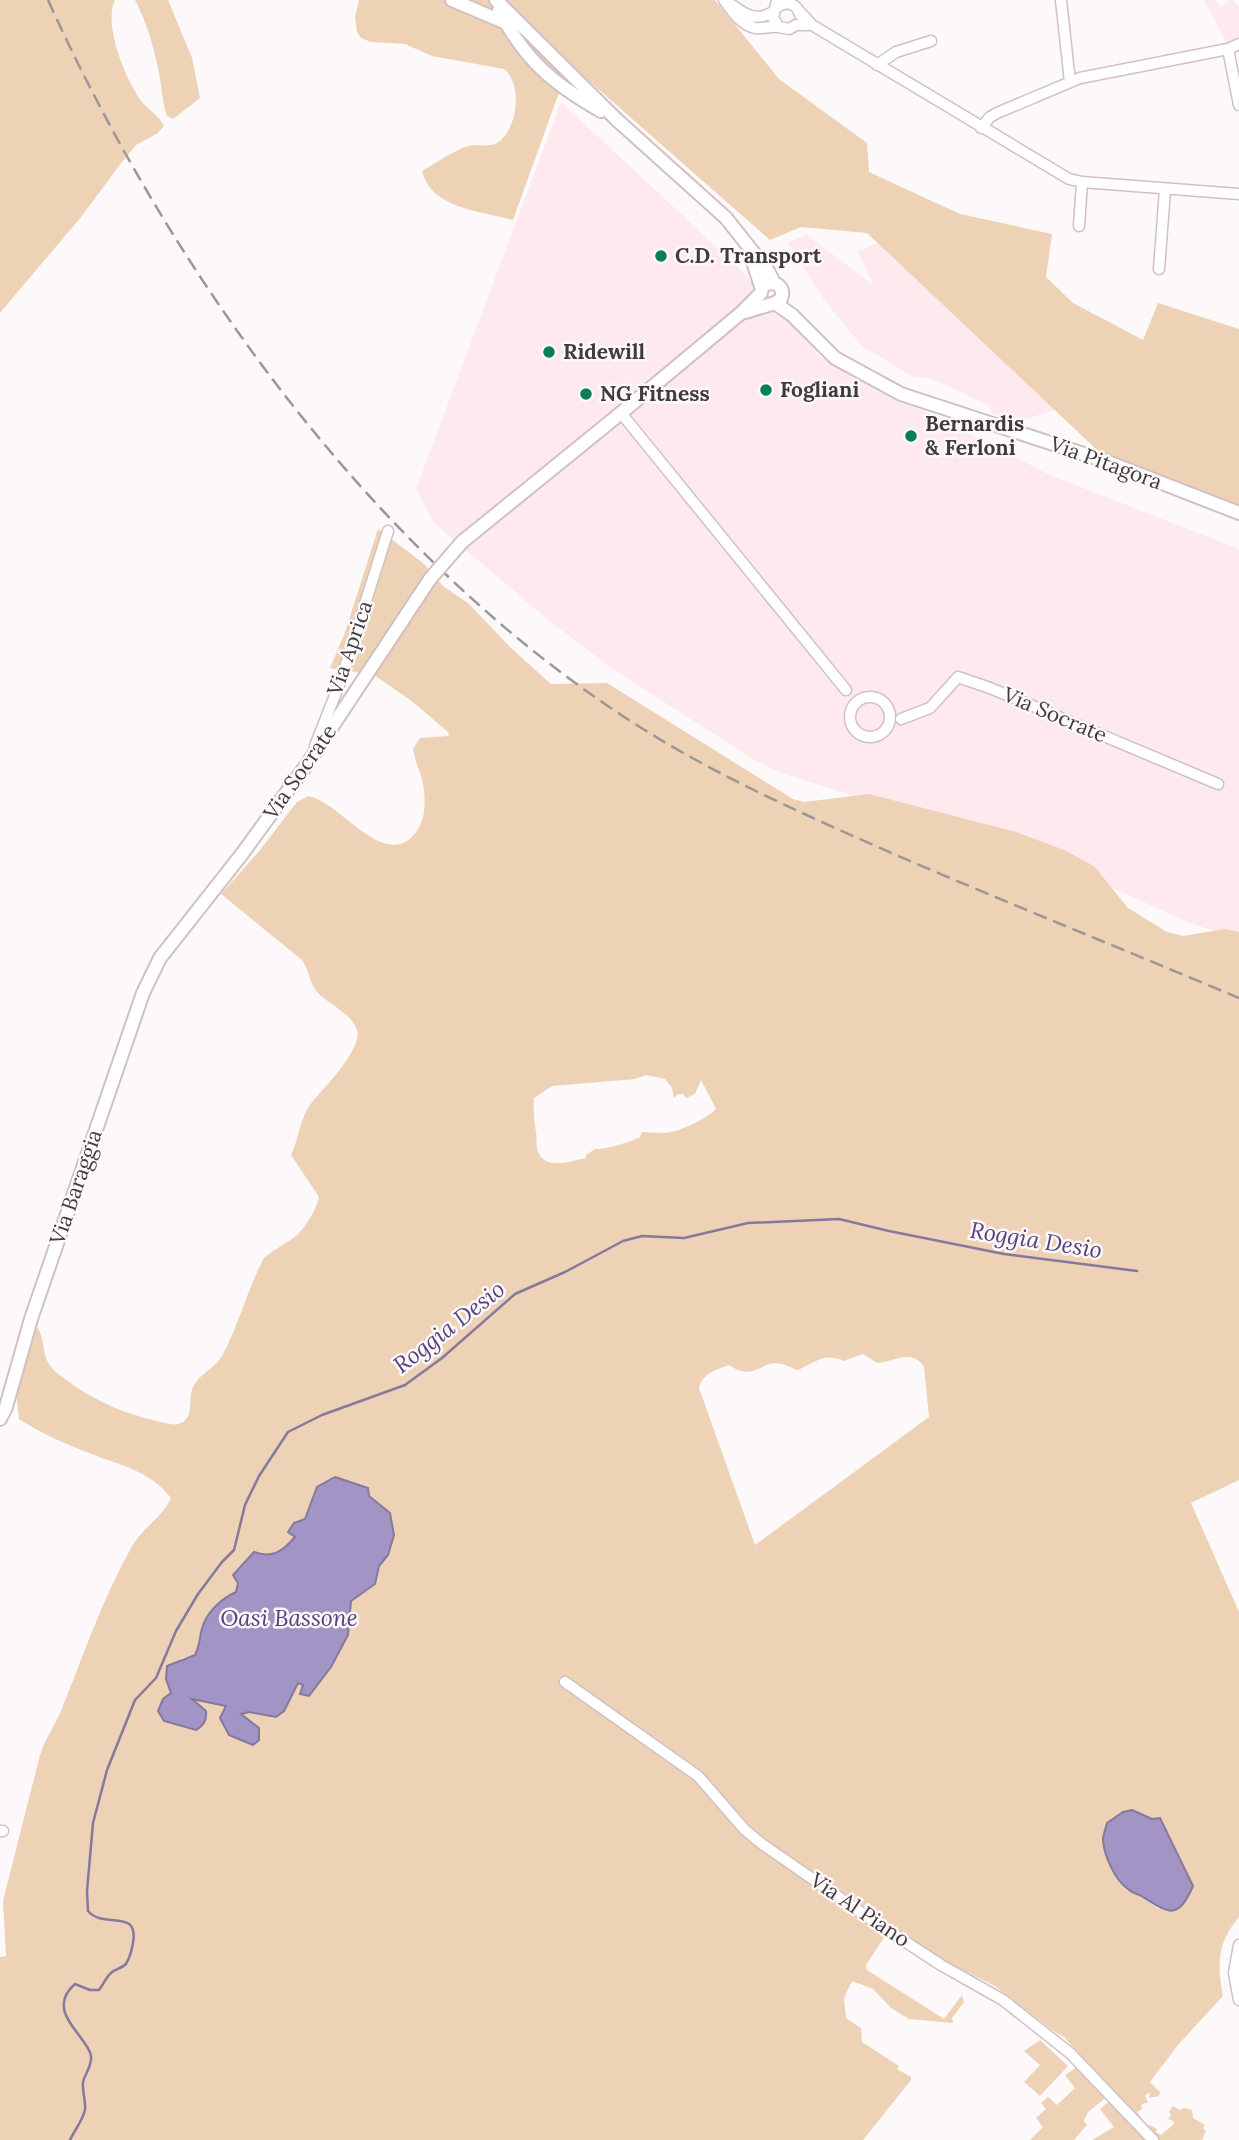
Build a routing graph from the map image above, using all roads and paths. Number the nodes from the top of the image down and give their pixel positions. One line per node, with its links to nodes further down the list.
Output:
1 (452, 0): 7 (street)
2 (495, 0): 7 (street); 14 (street)
3 (1061, 0): 19 (street)
4 (725, 1): 6 (street); 10 (street)
5 (793, 5): 6 (street); 8 (street); 9 (street)
6 (776, 6): 10 (street)
7 (506, 23): 16 (street)
8 (796, 25): 9 (street); 10 (street)
9 (812, 25): 15 (street)
10 (779, 27)
11 (931, 41): 15 (street)
12 (1239, 44): 13 (street)
13 (1228, 49): 19 (street); 20 (street)
14 (553, 58): 16 (street); 17 (street)
15 (877, 65): 22 (street)
16 (540, 68): 18 (street)
17 (565, 69): 18 (street); 21 (street)
18 (554, 81): 21 (street)
19 (1070, 82): 22 (street)
20 (1239, 105)
21 (617, 120): 27 (street)
22 (981, 128): 23 (street)
23 (1082, 183): 24 (street); 26 (street)
24 (1165, 190): 25 (street); 28 (street)
25 (1239, 194)
26 (1079, 226)
27 (746, 243): 29 (street); 29 (street)
28 (1159, 270)
29 (770, 297): 30 (street); 31 (street, Via Pitagora)
30 (621, 413): 33 (street); 39 (street, Via Socrate, bridge)
31 (1239, 513)
32 (388, 531): 39 (street, Via Aprica)
33 (846, 690): 34 (street); 36 (street)
34 (864, 698): 35 (street); 36 (street)
35 (888, 707): 37 (street); 38 (street)
36 (852, 708): 38 (street)
37 (901, 719): 38 (street); 40 (street, Via Socrate)
38 (887, 728)
39 (308, 763): 41 (street, Via Socrate)
40 (1218, 784)
41 (160, 958): 42 (street, Via Baraggia)
42 (0, 1419)
43 (565, 1682): 46 (street, Via Al Piano)
44 (1239, 1945): 45 (street)
45 (1239, 2000)
46 (1153, 2140)

